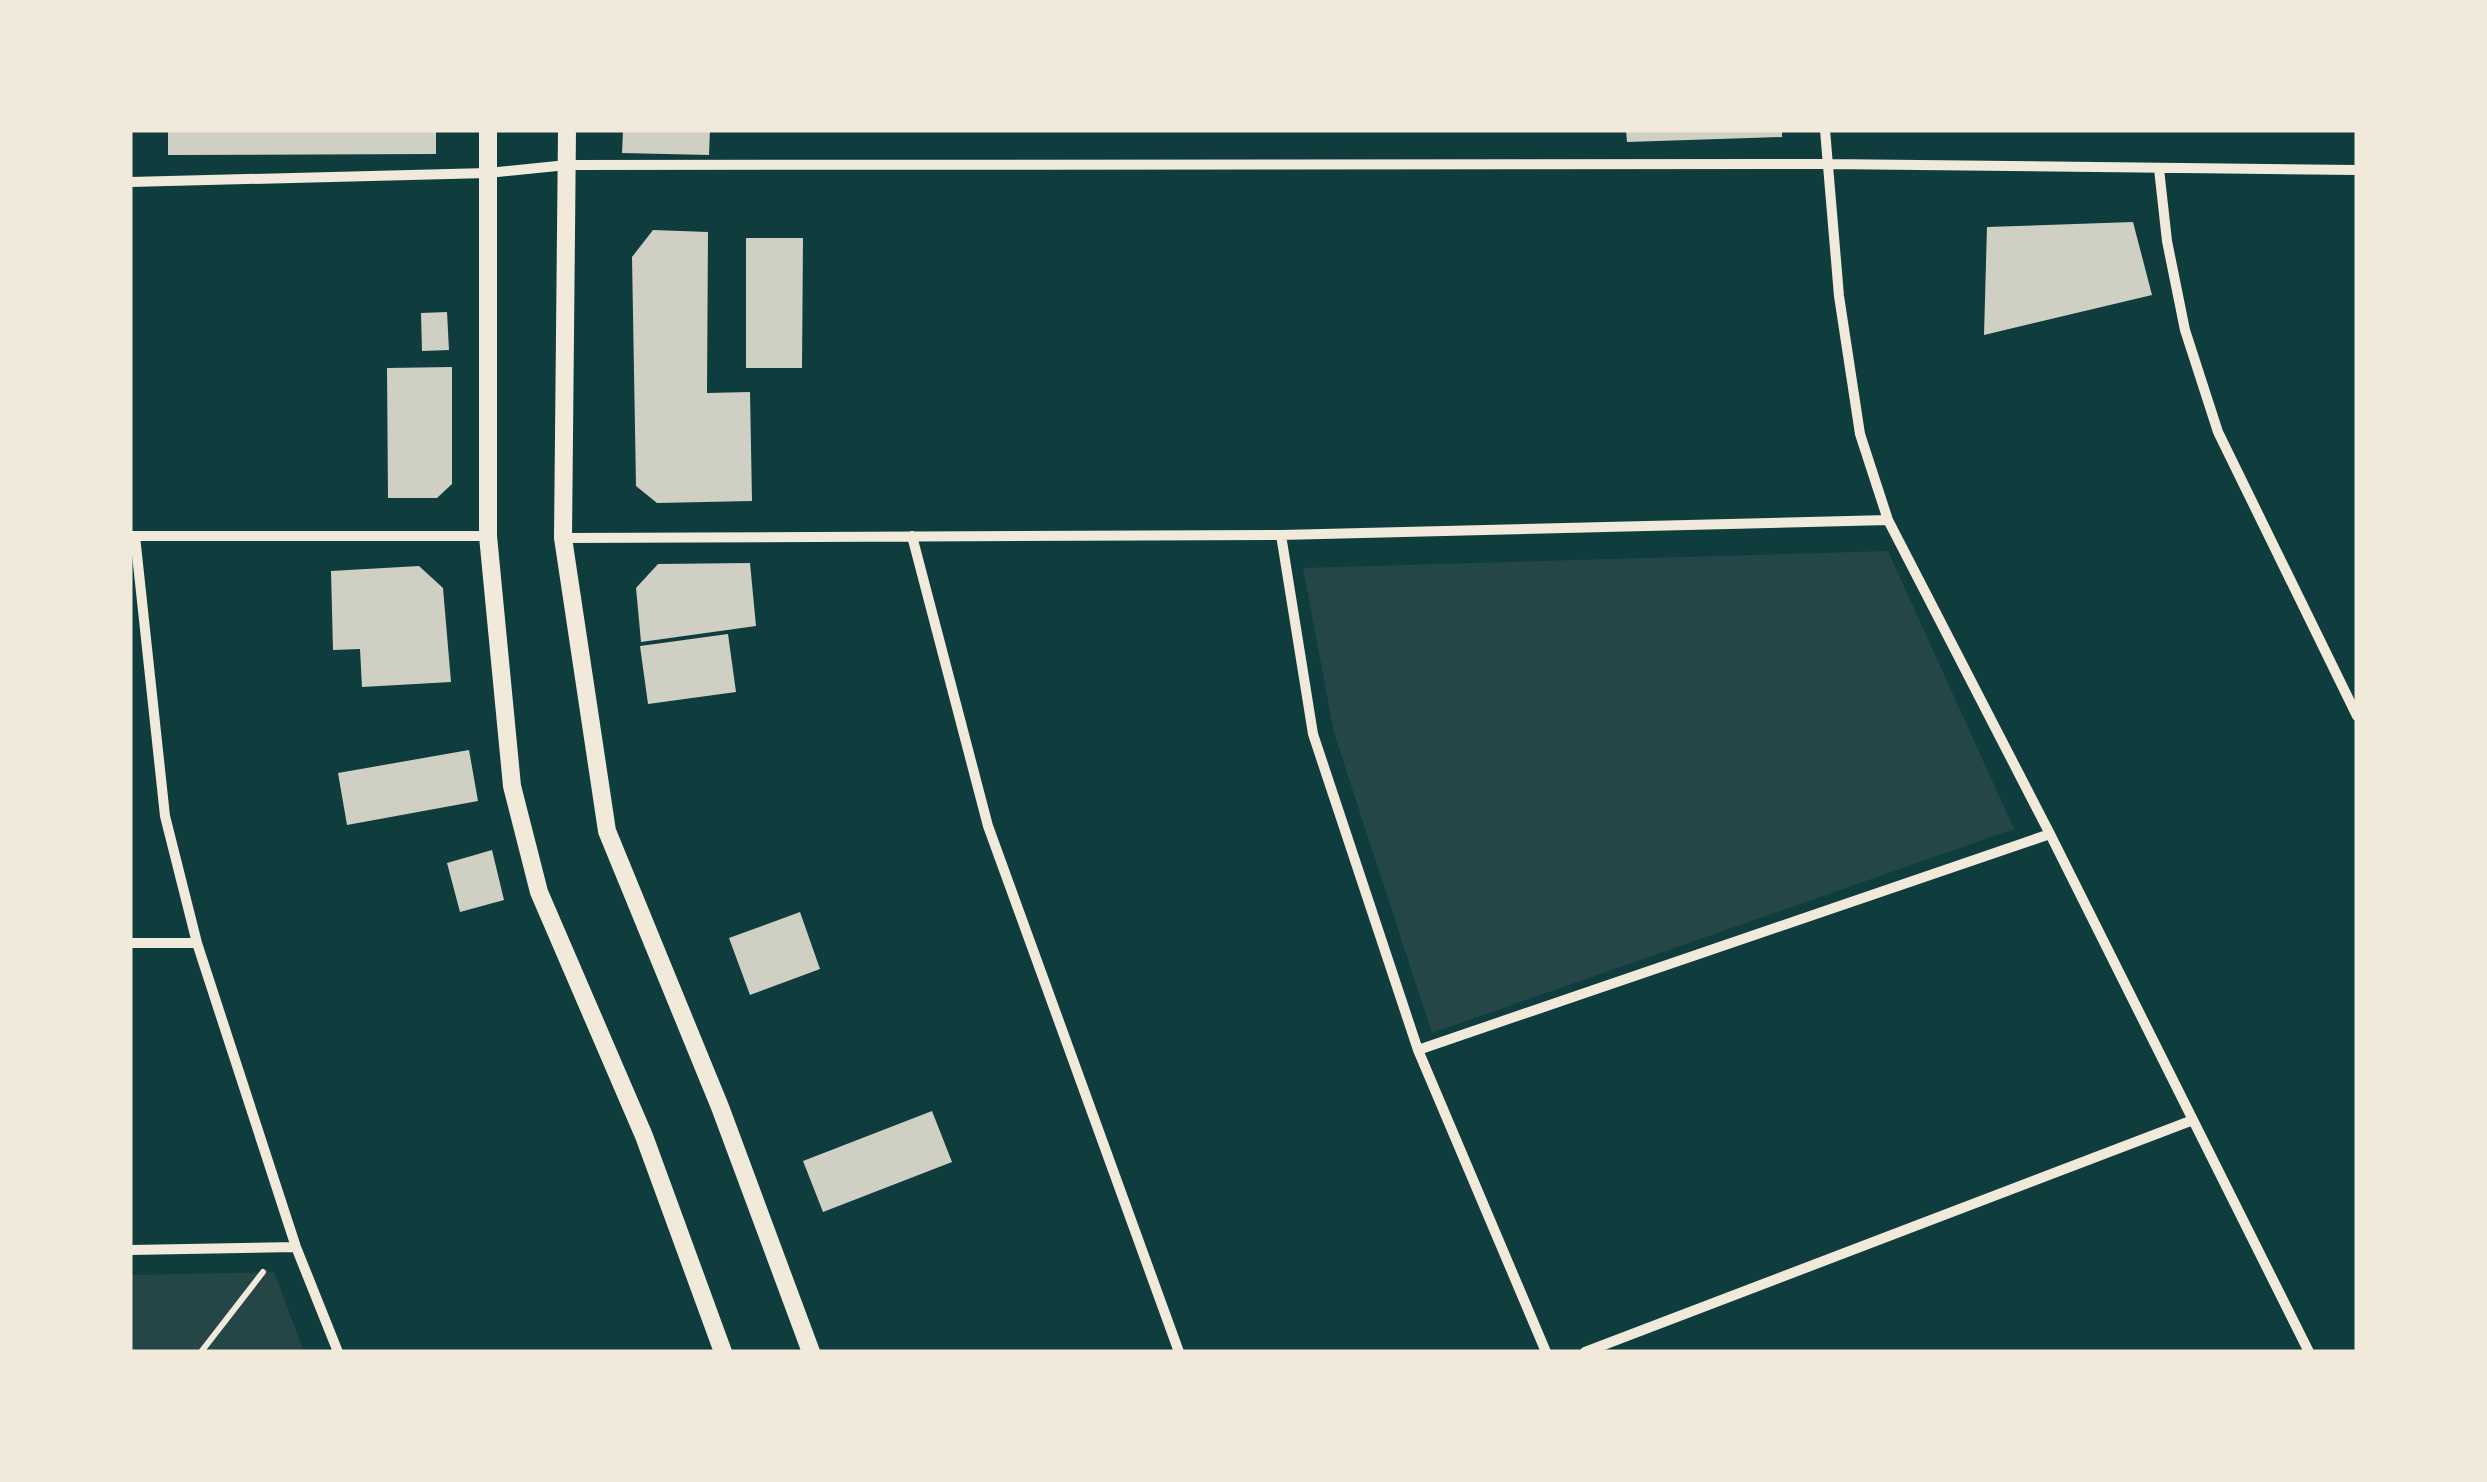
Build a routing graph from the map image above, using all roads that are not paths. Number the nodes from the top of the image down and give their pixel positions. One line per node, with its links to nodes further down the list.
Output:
1 (488, 130): 8 (street)
2 (567, 130): 4 (street)
3 (1825, 130): 5 (street)
4 (567, 164): 5 (street); 8 (street); 15 (street)
5 (1827, 164): 6 (street); 10 (street)
6 (2158, 169): 7 (street); 16 (street)
7 (2357, 170)
8 (488, 173): 9 (street); 12 (street)
9 (130, 182)
10 (1888, 520): 14 (street); 17 (street)
11 (132, 536): 12 (street); 19 (street)
12 (488, 536): 25 (street)
13 (912, 536): 14 (street); 15 (street); 27 (street)
14 (1281, 536): 20 (street)
15 (564, 538): 26 (street)
16 (2357, 716)
17 (2050, 834): 20 (street); 21 (street)
18 (130, 943): 19 (street)
19 (197, 943): 22 (street)
20 (1418, 1050): 28 (street)
21 (2193, 1120): 29 (street); 30 (street)
22 (296, 1247): 23 (street); 24 (street)
23 (130, 1250)
24 (338, 1352)
25 (723, 1352)
26 (811, 1352)
27 (1179, 1352)
28 (1546, 1352)
29 (1585, 1352)
30 (2309, 1352)

